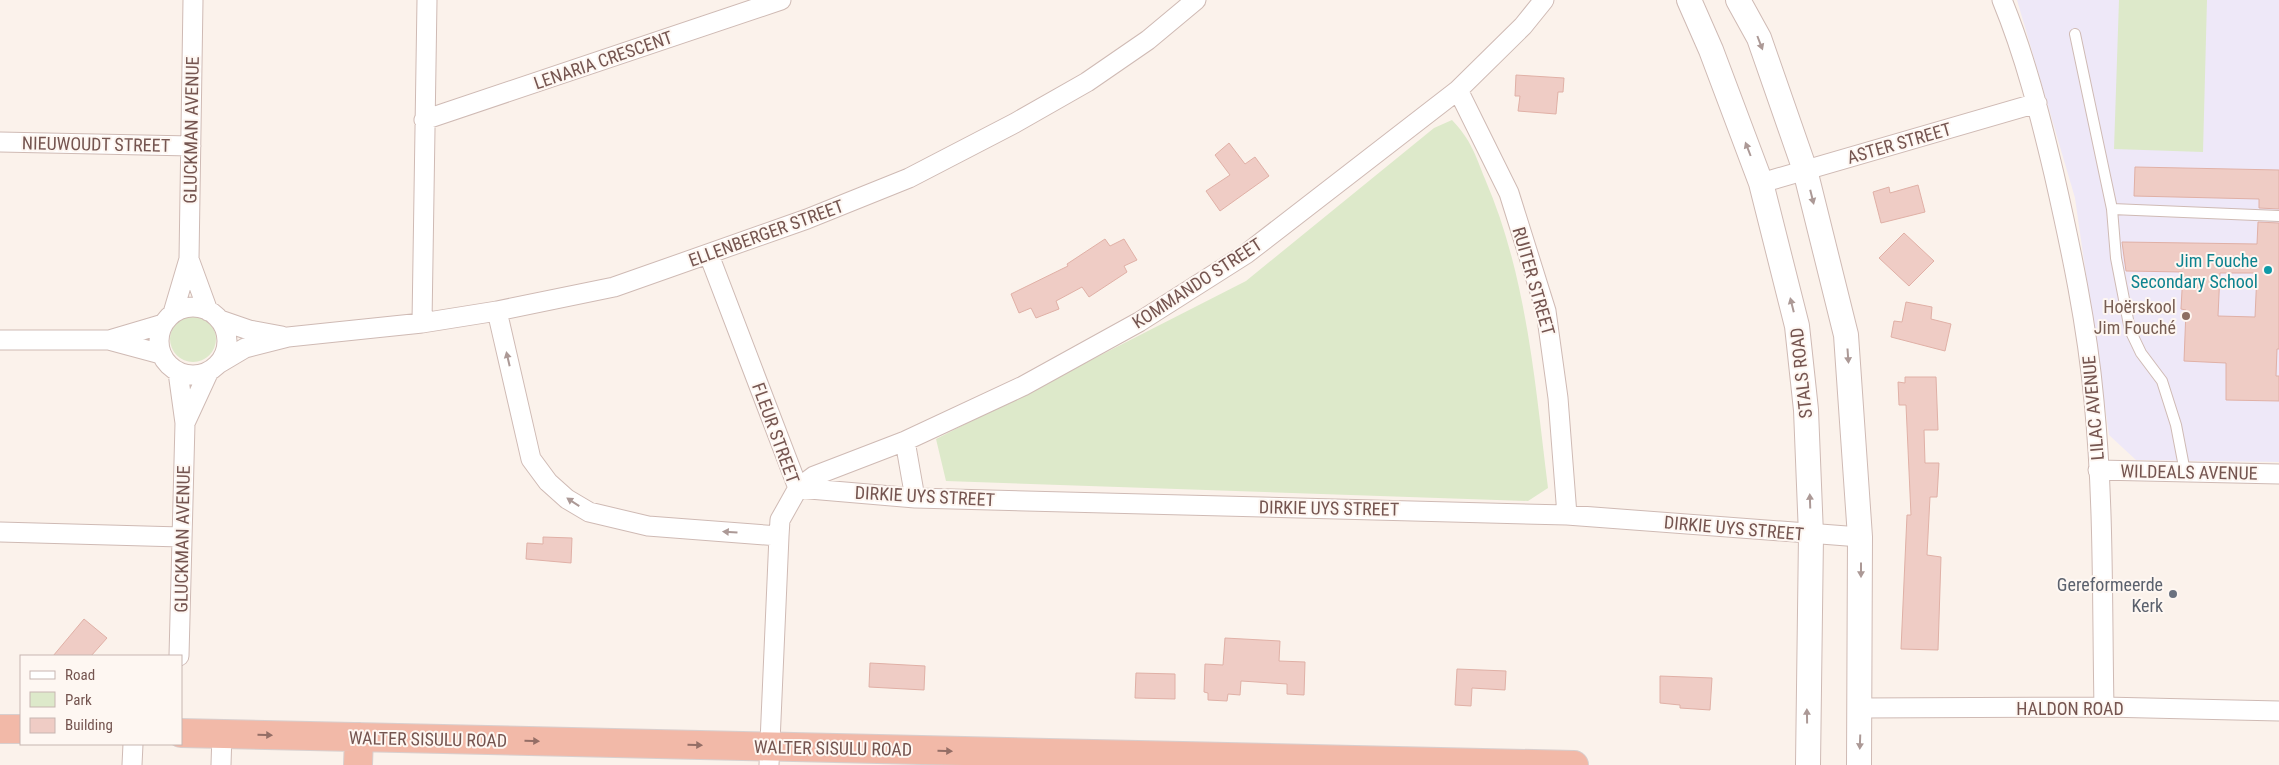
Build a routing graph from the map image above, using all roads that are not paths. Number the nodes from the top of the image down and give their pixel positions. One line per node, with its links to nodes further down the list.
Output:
1 (193, 0): 14 (street, GLUCKMAN AVENUE)
2 (428, 0): 12 (street)
3 (781, 0): 12 (street, LENARIA CRESCENT)
4 (1196, 0): 19 (street, ELLENBERGER STREET)
5 (1544, 0): 10 (street, KOMMANDO STREET)
6 (1689, 0): 16 (street, STALS ROAD, one-way to 6)
7 (1738, 0): 15 (street, one-way to 15)
8 (2002, 0): 11 (street, LILAC AVENUE)
9 (2075, 34): 17 (lane)
10 (1458, 90): 32 (street, KOMMANDO STREET); 38 (street, RUITER STREET)
11 (2037, 103): 15 (street, ASTER STREET); 33 (street, LILAC AVENUE)
12 (424, 120): 24 (street)
13 (0, 142): 14 (street, NIEUWOUDT STREET)
14 (191, 146): 20 (street, GLUCKMAN AVENUE)
15 (1805, 170): 16 (street, ASTER STREET); 43 (street, one-way to 43)
16 (1761, 183): 40 (street, STALS ROAD, one-way to 16)
17 (2112, 210): 18 (lane); 34 (lane)
18 (2279, 216)
19 (708, 255): 21 (street, ELLENBERGER STREET); 36 (street, FLEUR STREET)
20 (189, 259): 22 (street, GLUCKMAN AVENUE); 23 (street, GLUCKMAN AVENUE)
21 (498, 311): 24 (street, ELLENBERGER STREET); 41 (street, one-way to 21)
22 (214, 315): 23 (street); 25 (street, ELLENBERGER STREET); 29 (street)
23 (168, 318): 27 (street); 28 (street)
24 (422, 323): 25 (street, ELLENBERGER STREET)
25 (288, 337): 29 (street, ELLENBERGER STREET)
26 (0, 340): 27 (street)
27 (109, 340): 28 (street)
28 (161, 354): 30 (street)
29 (214, 367): 30 (street); 31 (street, GLUCKMAN AVENUE)
30 (178, 372): 31 (street, GLUCKMAN AVENUE)
31 (185, 422): 42 (street, GLUCKMAN AVENUE)
32 (905, 441): 36 (street, KOMMANDO STREET); 37 (street)
33 (2098, 470): 34 (street, WILDEALS AVENUE); 45 (street, LILAC AVENUE)
34 (2185, 472): 35 (street, WILDEALS AVENUE)
35 (2279, 474)
36 (798, 488): 37 (street, DIRKIE UYS STREET); 41 (street, FLEUR STREET)
37 (916, 498): 38 (street, DIRKIE UYS STREET)
38 (1567, 514): 40 (street, DIRKIE UYS STREET)
39 (0, 532): 42 (street)
40 (1811, 535): 43 (street, DIRKIE UYS STREET); 63 (street, STALS ROAD, one-way to 40)
41 (779, 536): 55 (street, FLEUR STREET)
42 (181, 537): 44 (street, GLUCKMAN AVENUE)
43 (1860, 537): 46 (street, one-way to 46)
44 (180, 655)
45 (2104, 707): 46 (street, HALDON ROAD); 47 (street, HALDON ROAD)
46 (1861, 708): 64 (street, one-way to 64)
47 (2279, 711)
48 (0, 729): 49 (highway)
49 (20, 729)
50 (182, 733): 51 (highway, WALTER SISULU ROAD)
51 (222, 734): 52 (highway, WALTER SISULU ROAD, one-way to 52); 60 (street)
52 (359, 737): 54 (highway, WALTER SISULU ROAD, one-way to 54); 61 (highway)
53 (133, 745): 59 (street)
54 (595, 754): 55 (highway, WALTER SISULU ROAD, one-way to 55)
55 (770, 756): 56 (highway, WALTER SISULU ROAD, one-way to 56)
56 (1048, 759): 57 (highway, WALTER SISULU ROAD)
57 (1316, 762): 58 (highway, WALTER SISULU ROAD)
58 (1502, 764): 62 (highway, WALTER SISULU ROAD)
59 (132, 765)
60 (221, 765)
61 (358, 765)
62 (1574, 765)
63 (1808, 765)
64 (1859, 765)

